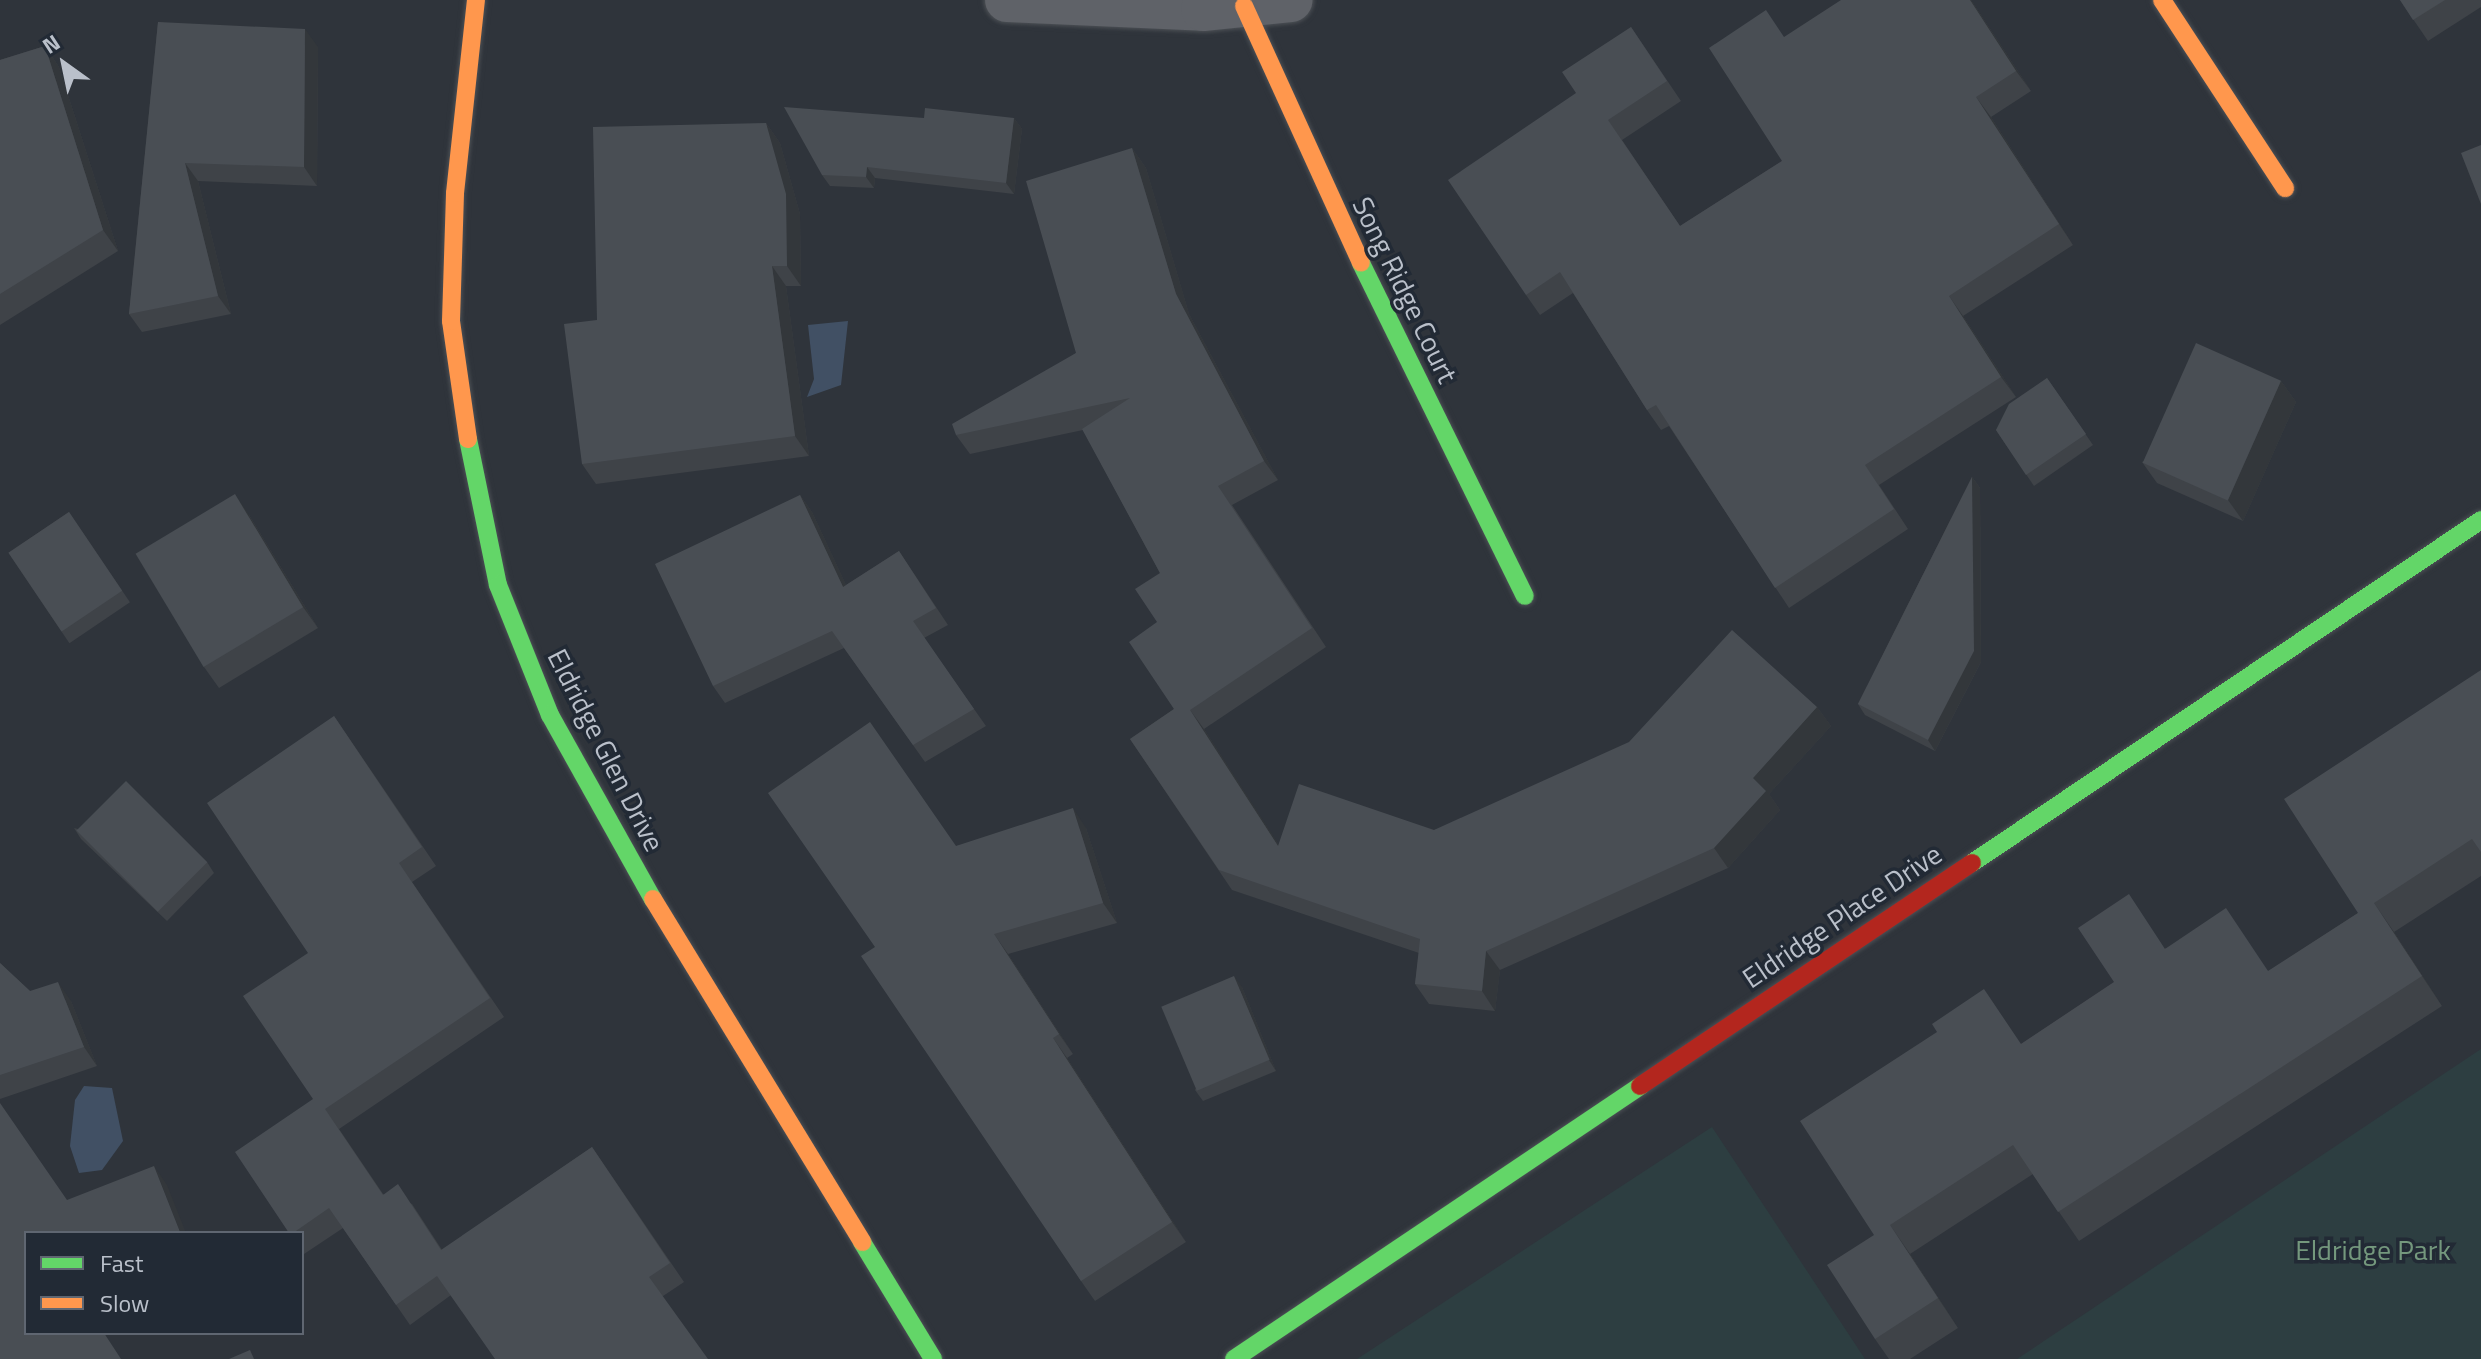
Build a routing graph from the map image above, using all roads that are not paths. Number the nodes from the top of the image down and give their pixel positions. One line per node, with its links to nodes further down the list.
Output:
1 (476, 0): 9 (street, Eldridge Glen Drive)
2 (1007, 0): 5 (street)
3 (1291, 0): 5 (street)
4 (2162, 0): 6 (street)
5 (1244, 6): 8 (street, Song Ridge Court)
6 (2285, 188)
7 (2481, 520): 10 (street, Eldridge Place Drive)
8 (1525, 596)
9 (933, 1359)
10 (1234, 1359)

